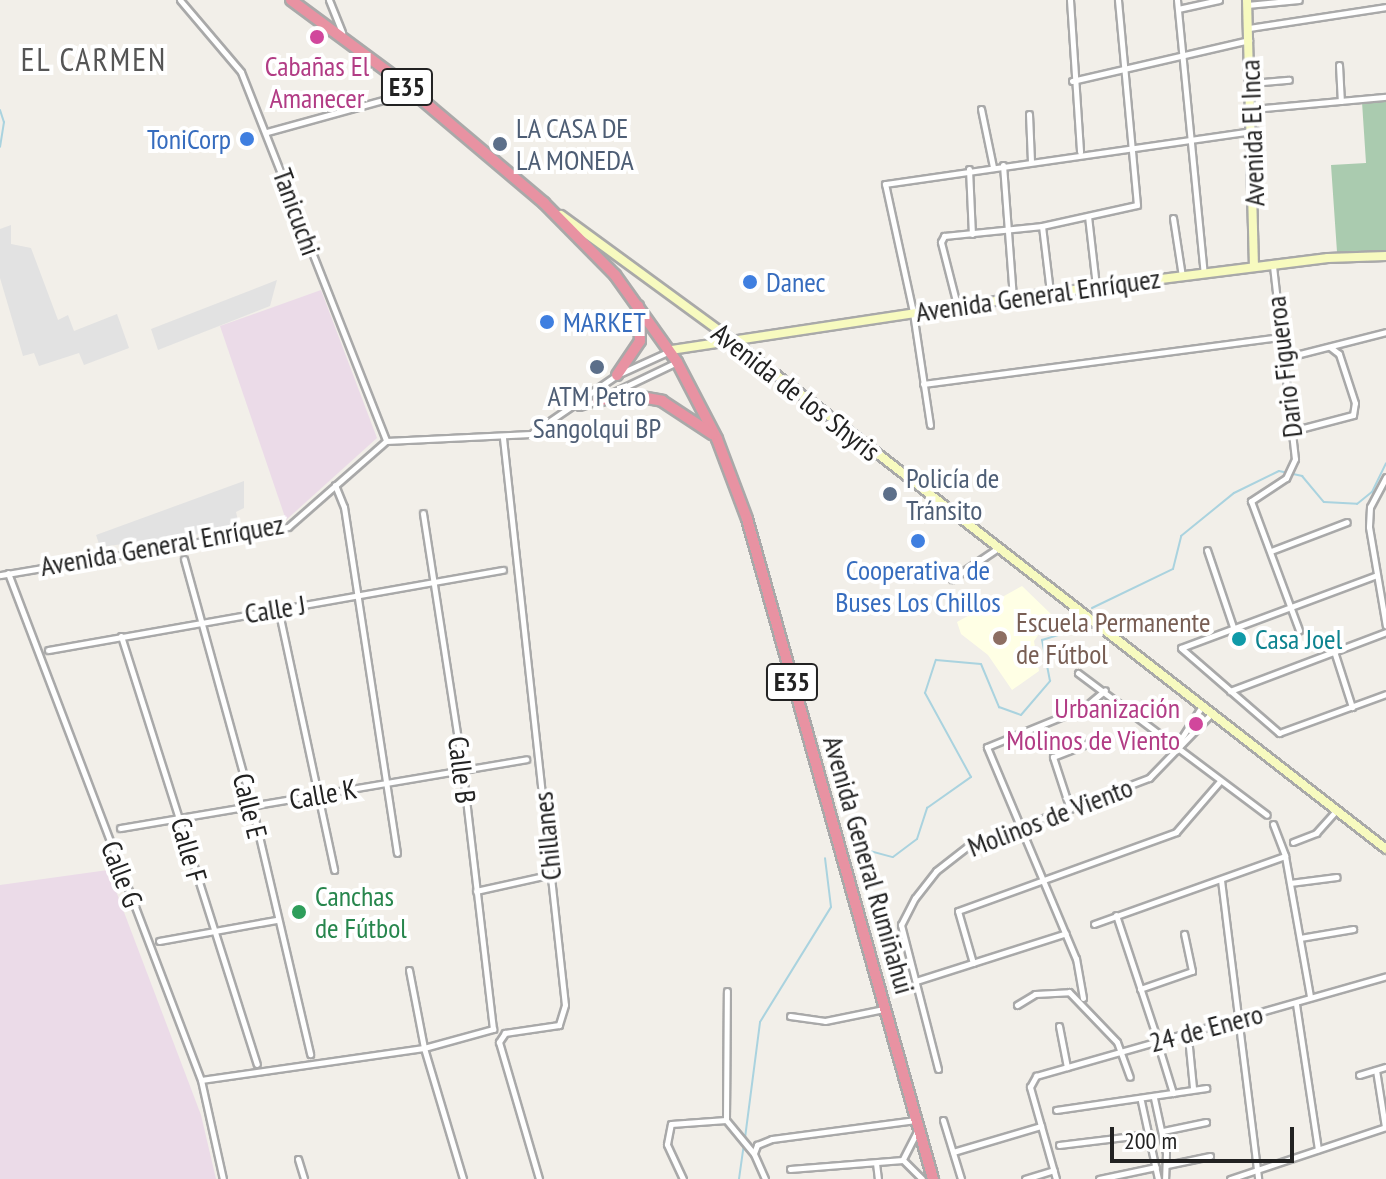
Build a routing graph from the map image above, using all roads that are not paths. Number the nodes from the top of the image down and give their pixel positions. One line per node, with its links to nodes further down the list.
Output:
1 (180, 0): 28 (street, Tanicuchi)
2 (291, 0): 13 (highway, E35)
3 (329, 0): 13 (street)
4 (1070, 0): 19 (street)
5 (1118, 0): 17 (street)
6 (1177, 0): 11 (street)
7 (1219, 0): 11 (street)
8 (1299, 0): 9 (street)
9 (1247, 3): 12 (main road, Avenida El Inca)
10 (1386, 7): 12 (street)
11 (1178, 9): 15 (street)
12 (1248, 28): 14 (main road, Avenida El Inca)
13 (344, 38): 21 (highway, E35)
14 (1249, 40): 15 (street); 20 (main road, Avenida El Inca)
15 (1182, 58): 17 (street); 29 (street)
16 (1339, 65): 23 (street)
17 (1125, 70): 19 (street); 30 (street)
18 (1289, 80): 20 (street)
19 (1072, 81): 31 (street)
20 (1251, 83): 25 (main road, Avenida El Inca)
21 (413, 92): 28 (street); 36 (highway, E35)
22 (1386, 97): 23 (street)
23 (1341, 101): 25 (street)
24 (981, 109): 34 (street)
25 (1253, 109): 27 (main road, Avenida El Inca)
26 (1029, 114): 32 (street)
27 (1255, 131): 29 (street); 44 (main road, Avenida El Inca)
28 (267, 132): 69 (street, Tanicuchi)
29 (1192, 137): 30 (street); 45 (street)
30 (1130, 146): 31 (street); 37 (street)
31 (1080, 152): 32 (street)
32 (1031, 161): 33 (street)
33 (1003, 165): 34 (street); 40 (street)
34 (993, 167): 35 (street)
35 (969, 169): 41 (street); 52 (street)
36 (544, 203): 50 (highway, E35); 55 (main road, Avenida de los Shyris)
37 (1088, 216): 39 (street); 47 (street)
38 (1173, 218): 46 (street)
39 (1042, 226): 40 (street); 48 (street)
40 (1004, 231): 41 (street); 49 (street)
41 (972, 234): 51 (street)
42 (1386, 256): 43 (main road, Avenida General Enríquez)
43 (1272, 265): 44 (main road, Avenida General Enríquez); 54 (street, Dario Figueroa)
44 (1254, 267): 45 (main road, Avenida General Enríquez)
45 (1204, 273): 46 (main road, Avenida General Enríquez)
46 (1182, 276): 47 (main road, Avenida General Enríquez)
47 (1096, 287): 48 (main road, Avenida General Enríquez)
48 (1050, 293): 49 (main road, Avenida General Enríquez)
49 (1013, 298): 51 (main road, Avenida General Enríquez)
50 (638, 304): 58 (highway, Avenida General Rumiñahui / E35); 61 (highway)
51 (957, 305): 52 (main road, Avenida General Enríquez)
52 (913, 312): 55 (main road, Avenida General Enríquez); 62 (street)
53 (1386, 332): 56 (street)
54 (1281, 337): 59 (street, Dario Figueroa); 62 (street)
55 (729, 338): 57 (main road, Avenida General Enríquez); 74 (main road, Avenida de los Shyris)
56 (1330, 347): 59 (street); 66 (street)
57 (693, 349): 58 (main road, Avenida General Enríquez); 60 (main road, Avenida General Enríquez)
58 (671, 350): 60 (highway, Avenida General Rumiñahui / E35); 61 (street, Avenida General Enríquez)
59 (1284, 358): 66 (street, Dario Figueroa)
60 (677, 362): 63 (street, Avenida General Enríquez); 68 (highway, Avenida General Rumiñahui / E35)
61 (617, 375): 64 (street, Avenida General Enríquez)
62 (923, 384): 65 (street)
63 (598, 401): 64 (street, Avenida General Enríquez); 68 (highway)
64 (574, 408): 67 (street, Avenida General Enríquez)
65 (930, 425)
66 (1292, 431): 76 (street, Dario Figueroa)
67 (503, 438): 69 (street, Avenida General Enríquez); 195 (street, Chillanes)
68 (717, 439): 147 (highway, Avenida General Rumiñahui / E35)
69 (386, 441): 71 (street, Avenida General Enríquez)
70 (1386, 477): 81 (street)
71 (335, 485): 79 (street, Avenida General Enríquez); 84 (street)
72 (423, 513): 83 (street, Calle B)
73 (1347, 522): 76 (street)
74 (998, 548): 82 (street); 99 (main road, Avenida de los Shyris)
75 (1207, 550): 89 (street)
76 (1271, 551): 86 (street, Dario Figueroa)
77 (184, 559): 88 (street, Calle E)
78 (503, 570): 83 (street, Calle J)
79 (8, 573): 80 (street, Avenida General Enríquez); 164 (street, Calle G)
80 (0, 575)
81 (1377, 575): 85 (street); 86 (street)
82 (952, 579)
83 (436, 585): 84 (street, Calle J); 105 (street, Calle B)
84 (357, 597): 87 (street, Calle J); 107 (street)
85 (1384, 606): 90 (street)
86 (1291, 607): 89 (street); 91 (street, Dario Figueroa)
87 (278, 608): 88 (street, Calle J); 108 (street)
88 (200, 622): 92 (street, Calle J); 109 (street, Calle E)
89 (1233, 627): 97 (street)
90 (1386, 629): 94 (street)
91 (1299, 630)
92 (121, 636): 93 (street, Calle J); 113 (street, Calle F)
93 (48, 650)
94 (1334, 651): 97 (street); 100 (street)
95 (1078, 673): 96 (street)
96 (1105, 690): 103 (street); 116 (street)
97 (1229, 692): 100 (street)
98 (1386, 694): 100 (street)
99 (1202, 706): 101 (main road, Avenida de los Shyris); 103 (street, Molinos de Viento)
100 (1352, 707)
101 (1211, 714): 103 (street, Molinos de Viento); 111 (main road, Avenida de los Shyris)
102 (1099, 739): 110 (street)
103 (1177, 746): 106 (street); 110 (street, Molinos de Viento)
104 (526, 759): 105 (street, Calle K)
105 (463, 772): 107 (street, Calle K); 127 (street, Calle B)
106 (1220, 781): 112 (street); 125 (street)
107 (387, 783): 108 (street, Calle K); 119 (street)
108 (320, 795): 109 (street, Calle K); 121 (street)
109 (252, 806): 113 (street, Calle K); 129 (street, Calle E)
110 (1070, 809): 116 (street, Molinos de Viento)
111 (1335, 812): 117 (street); 118 (main road, Avenida de los Shyris)
112 (1267, 815)
113 (180, 816): 115 (street, Calle K); 132 (street, Calle F)
114 (1273, 824): 120 (street)
115 (120, 828)
116 (1018, 828): 125 (street); 140 (street, Molinos de Viento)
117 (1293, 842)
118 (1386, 849)
119 (397, 853)
120 (1285, 856): 124 (street); 126 (street)
121 (334, 870)
122 (539, 877): 127 (street)
123 (1337, 877): 126 (street)
124 (1221, 880): 128 (street); 149 (street)
125 (1042, 883): 133 (street); 137 (street)
126 (1290, 883): 135 (street)
127 (476, 891): 153 (street, Calle B)
128 (1116, 915): 130 (street); 141 (street)
129 (277, 920): 132 (street); 155 (street, Calle E)
130 (1094, 924)
131 (1353, 929): 135 (street)
132 (212, 932): 136 (street); 157 (street, Calle F)
133 (1066, 933): 137 (street); 144 (street)
134 (1184, 934): 141 (street)
135 (1300, 938): 143 (street)
136 (159, 941)
137 (973, 963): 140 (street)
138 (409, 970): 153 (street)
139 (1386, 976): 143 (street, 24 de Enero)
140 (916, 981): 160 (street, Molinos de Viento)
141 (1140, 989): 151 (street)
142 (727, 991): 171 (street)
143 (1310, 996): 145 (street, 24 de Enero)
144 (1083, 998)
145 (1296, 1004): 149 (street, 24 de Enero); 180 (street)
146 (1017, 1005): 154 (street)
147 (885, 1009): 148 (street); 173 (highway, Avenida General Rumiñahui / E35)
148 (790, 1016)
149 (1237, 1020): 151 (street, 24 de Enero); 189 (street)
150 (1059, 1026): 158 (street)
151 (1158, 1041): 154 (street, 24 de Enero)
152 (1189, 1047): 165 (street)
153 (424, 1048): 164 (street); 194 (street)
154 (1123, 1050): 158 (street, 24 de Enero); 163 (street)
155 (310, 1054)
156 (1161, 1054): 167 (street)
157 (257, 1064)
158 (1067, 1067): 175 (street, 24 de Enero)
159 (1386, 1067): 161 (street)
160 (938, 1069)
161 (1376, 1070): 162 (street); 176 (street)
162 (1359, 1075)
163 (1130, 1077)
164 (201, 1080): 192 (street, Calle G)
165 (1193, 1088): 166 (street); 167 (street)
166 (1206, 1088)
167 (1173, 1093): 168 (street)
168 (1154, 1098): 169 (street); 177 (street)
169 (1141, 1101): 170 (street); 178 (street)
170 (1056, 1110)
171 (726, 1120): 182 (street); 196 (street)
172 (943, 1120): 181 (street)
173 (916, 1122): 182 (street); 185 (street); 200 (highway, Avenida General Rumiñahui / E35)
174 (1206, 1122): 177 (street)
175 (1041, 1126): 181 (street); 191 (street)
176 (1386, 1127): 180 (street)
177 (1163, 1131): 187 (street)
178 (1149, 1134): 179 (street); 188 (street)
179 (1059, 1145)
180 (1318, 1149): 189 (street)
181 (953, 1152): 201 (street)
182 (754, 1154): 197 (street)
183 (1210, 1156): 187 (street)
184 (298, 1159): 193 (street)
185 (903, 1160): 186 (street); 199 (street)
186 (876, 1163): 190 (street); 198 (street)
187 (1167, 1165): 206 (street)
188 (1156, 1167): 204 (street); 205 (street)
189 (1256, 1167): 207 (street); 208 (street)
190 (790, 1169)
191 (1054, 1170): 202 (street); 203 (street)
192 (223, 1179)
193 (304, 1179)
194 (463, 1179)
195 (539, 1179)
196 (683, 1179)
197 (765, 1179)
198 (878, 1179)
199 (922, 1179)
200 (933, 1179)
201 (961, 1179)
202 (1025, 1179)
203 (1056, 1179)
204 (1099, 1179)
205 (1158, 1179)
206 (1165, 1179)
207 (1230, 1179)
208 (1258, 1179)

